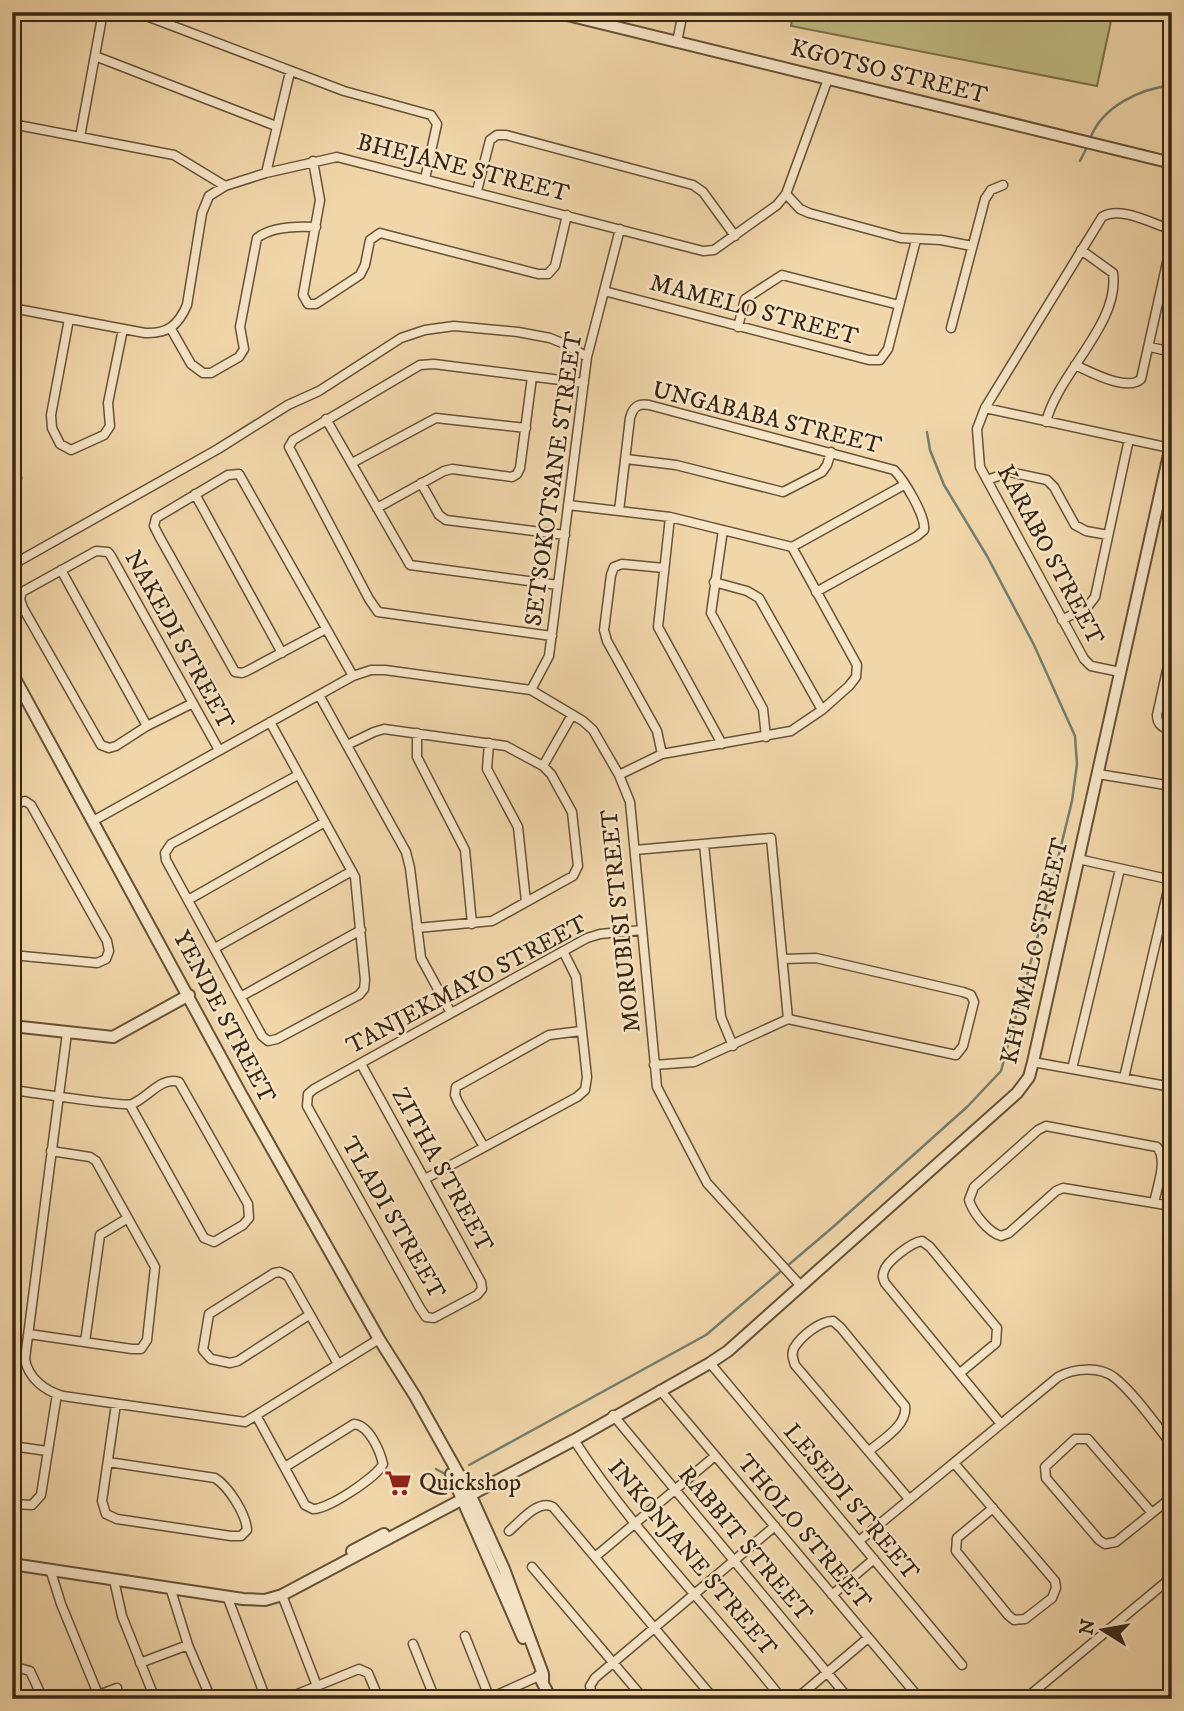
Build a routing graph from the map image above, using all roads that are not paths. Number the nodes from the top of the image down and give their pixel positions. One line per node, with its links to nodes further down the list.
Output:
1 (136, 12): 7 (street)
2 (555, 12): 5 (street, KGOTSO STREET)
3 (682, 12): 5 (street)
4 (103, 13): 6 (street)
5 (677, 42): 8 (street, KGOTSO STREET)
6 (96, 56): 10 (street); 11 (street)
7 (290, 72): 10 (street); 15 (street)
8 (828, 79): 13 (street, KGOTSO STREET); 19 (street, BHEJANE STREET)
9 (12, 124): 11 (street)
10 (276, 125): 14 (street)
11 (80, 137): 17 (street)
12 (313, 161): 14 (street, BHEJANE STREET); 15 (street, BHEJANE STREET); 21 (street)
13 (1172, 163)
14 (266, 173): 17 (street, BHEJANE STREET)
15 (425, 178): 18 (street, BHEJANE STREET)
16 (1003, 185): 27 (street)
17 (225, 186): 36 (street)
18 (477, 191): 20 (street, BHEJANE STREET); 24 (street)
19 (786, 194): 24 (street, BHEJANE STREET); 25 (street)
20 (567, 215): 21 (street); 22 (street, BHEJANE STREET)
21 (316, 227): 36 (street)
22 (620, 229): 24 (street, BHEJANE STREET); 29 (street, SETSOKOTSANE STREET)
23 (1172, 234): 28 (street, KARABO STREET)
24 (735, 236)
25 (916, 240): 27 (street); 30 (street, MAMELO STREET)
26 (1172, 240): 37 (street)
27 (972, 246): 34 (street)
28 (1081, 250): 40 (street); 43 (street, KARABO STREET)
29 (604, 291): 33 (street, MAMELO STREET); 39 (street, SETSOKOTSANE STREET)
30 (899, 304): 33 (street); 33 (street, MAMELO STREET)
31 (13, 311): 32 (street)
32 (69, 319): 35 (street); 35 (street)
33 (738, 327)
34 (951, 328)
35 (123, 329): 36 (street)
36 (172, 329)
37 (1150, 347): 38 (street); 40 (street)
38 (1172, 352)
39 (587, 357): 42 (street, SETSOKOTSANE STREET); 66 (street)
40 (1075, 365): 45 (street)
41 (532, 377): 42 (street); 44 (street); 46 (street)
42 (584, 383): 58 (street, SETSOKOTSANE STREET)
43 (985, 408): 45 (street); 53 (street, KARABO STREET)
44 (326, 419): 51 (street); 74 (street)
45 (1046, 422): 47 (street)
46 (526, 428): 51 (street); 54 (street)
47 (1129, 439): 48 (street); 64 (street)
48 (1171, 445): 77 (street, KHUMALO STREET)
49 (831, 452): 50 (street); 50 (street, UNGABABA STREET); 55 (street, UNGABABA STREET)
50 (626, 459): 60 (street, UNGABABA STREET)
51 (352, 463): 59 (street)
52 (12, 468): 56 (street)
53 (987, 481): 64 (street); 72 (street, KARABO STREET)
54 (421, 483): 59 (street); 63 (street)
55 (904, 485): 65 (street); 71 (street)
56 (12, 486)
57 (195, 494): 73 (street); 76 (street); 76 (street)
58 (568, 505): 60 (street); 63 (street, SETSOKOTSANE STREET)
59 (377, 508): 70 (street)
60 (619, 511): 61 (street)
61 (670, 517): 62 (street); 67 (street)
62 (723, 530): 65 (street); 69 (street)
63 (565, 535): 70 (street, SETSOKOTSANE STREET)
64 (1108, 536): 72 (street)
65 (792, 547): 71 (street)
66 (12, 565)
67 (664, 568): 91 (street); 94 (street)
68 (61, 570): 82 (street, NAKEDI STREET); 86 (street); 86 (street)
69 (714, 582): 83 (street); 89 (street)
70 (558, 585): 74 (street, SETSOKOTSANE STREET)
71 (816, 592): 83 (street)
72 (1062, 620): 77 (street, KARABO STREET)
73 (326, 629): 76 (street); 79 (street)
74 (552, 636): 80 (street, SETSOKOTSANE STREET)
75 (1172, 648): 87 (street)
76 (282, 653)
77 (1120, 672): 96 (street, KHUMALO STREET)
78 (12, 673): 101 (street, YENDE STREET)
79 (353, 676): 80 (street, MORUBISI STREET); 81 (street, MORUBISI STREET)
80 (531, 690): 84 (street, MORUBISI STREET)
81 (319, 695): 85 (street, MORUBISI STREET); 92 (street)
82 (193, 703): 86 (street); 93 (street, NAKEDI STREET)
83 (822, 709): 89 (street)
84 (572, 715): 95 (street); 98 (street, MORUBISI STREET)
85 (270, 722): 93 (street, MORUBISI STREET); 97 (street)
86 (147, 726)
87 (1172, 730)
88 (417, 733): 90 (street); 92 (street); 111 (street)
89 (766, 737): 91 (street)
90 (489, 743): 95 (street); 110 (street)
91 (722, 744): 94 (street)
92 (347, 745): 112 (street)
93 (219, 750): 101 (street, MORUBISI STREET)
94 (662, 754): 98 (street)
95 (543, 765): 110 (street)
96 (1098, 774): 99 (street); 105 (street, KHUMALO STREET)
97 (298, 775): 102 (street); 109 (street)
98 (619, 775): 104 (street, MORUBISI STREET)
99 (1172, 786)
100 (12, 805): 117 (street)
101 (93, 821): 119 (street, YENDE STREET)
102 (324, 822): 107 (street); 109 (street)
103 (704, 844): 104 (street); 118 (street); 126 (street)
104 (635, 850): 114 (street, MORUBISI STREET)
105 (1078, 859): 106 (street); 127 (street, KHUMALO STREET)
106 (1120, 869): 108 (street); 130 (street)
107 (352, 871): 113 (street); 115 (street)
108 (1171, 878): 131 (street)
109 (188, 900): 115 (street)
110 (526, 902): 111 (street)
111 (472, 924): 112 (street)
112 (417, 928): 121 (street)
113 (361, 930): 120 (street); 120 (street)
114 (642, 930): 116 (street, TANJEKMAYO STREET); 129 (street, MORUBISI STREET)
115 (215, 948): 120 (street)
116 (563, 951): 121 (street, TANJEKMAYO STREET); 124 (street)
117 (12, 955)
118 (783, 959): 122 (street); 122 (street)
119 (189, 995): 125 (street); 147 (street, YENDE STREET)
120 (242, 996)
121 (451, 1013): 128 (street, TANJEKMAYO STREET)
122 (788, 1019): 126 (street)
123 (12, 1026): 125 (street)
124 (581, 1031): 137 (street); 137 (street)
125 (66, 1034): 135 (street)
126 (733, 1046): 129 (street)
127 (1033, 1062): 130 (street); 143 (street, KHUMALO STREET)
128 (361, 1063): 133 (street, TANJEKMAYO STREET); 139 (street, ZITHA STREET)
129 (654, 1065): 143 (street, MORUBISI STREET)
130 (1072, 1069): 131 (street)
131 (1124, 1078): 132 (street)
132 (1172, 1087)
133 (314, 1089): 144 (street, TLADI STREET)
134 (12, 1090): 135 (street)
135 (58, 1095): 136 (street); 138 (street)
136 (130, 1105): 136 (street)
137 (484, 1147): 139 (street)
138 (51, 1152): 142 (street); 146 (street)
139 (425, 1180): 144 (street, ZITHA STREET)
140 (1154, 1203): 140 (street); 141 (street)
141 (1172, 1206)
142 (128, 1218): 148 (street); 148 (street)
143 (800, 1285): 149 (street, KHUMALO STREET)
144 (477, 1295)
145 (309, 1315): 145 (street); 150 (street)
146 (29, 1334): 148 (street); 153 (street)
147 (379, 1339): 150 (street); 169 (street, YENDE STREET)
148 (85, 1342)
149 (710, 1363): 152 (street, KHUMALO STREET); 181 (street, LESEDI STREET)
150 (338, 1364): 156 (street)
151 (960, 1373): 151 (street); 157 (street)
152 (660, 1390): 155 (street, KHUMALO STREET); 163 (street, THOLO STREET)
153 (57, 1394): 154 (street); 161 (street)
154 (116, 1404): 156 (street); 164 (street)
155 (616, 1414): 158 (street, KHUMALO STREET); 168 (street, RABBIT STREET); 169 (street, KHUMALO STREET)
156 (257, 1417): 166 (street)
157 (1001, 1424): 159 (street); 165 (street)
158 (574, 1440): 167 (street, KHUMALO STREET); 176 (street, INKONJANE STREET)
159 (1172, 1445)
160 (12, 1447): 161 (street)
161 (47, 1451): 172 (street)
162 (869, 1451): 162 (street); 171 (street)
163 (715, 1456): 168 (street); 178 (street, THOLO STREET)
164 (108, 1462): 164 (street)
165 (954, 1463): 171 (street); 173 (street)
166 (285, 1468): 166 (street)
167 (489, 1485): 169 (street, KHUMALO STREET); 174 (street)
168 (674, 1489): 176 (street); 184 (street, RABBIT STREET)
169 (465, 1494): 174 (street, YENDE STREET); 177 (street, KHUMALO STREET); 179 (street, KHUMALO STREET); 205 (street, YENDE STREET)
170 (1172, 1497): 175 (street)
171 (909, 1499): 181 (street)
172 (12, 1504)
173 (993, 1508): 173 (street)
174 (477, 1511): 205 (street, YENDE STREET)
175 (1152, 1513): 175 (street)
176 (635, 1523): 182 (street); 191 (street, INKONJANE STREET)
177 (400, 1526): 179 (street); 194 (street, KHUMALO STREET)
178 (775, 1526): 184 (street); 192 (street, THOLO STREET)
179 (412, 1527): 194 (street, KHUMALO STREET)
180 (509, 1531): 182 (street)
181 (859, 1541): 183 (street, LESEDI STREET)
182 (596, 1557): 195 (street)
183 (874, 1559): 192 (street); 202 (street, LESEDI STREET)
184 (734, 1561): 191 (street); 204 (street, RABBIT STREET)
185 (12, 1564): 187 (street, KHUMALO STREET)
186 (532, 1567): 200 (street)
187 (50, 1569): 189 (street, KHUMALO STREET); 208 (street)
188 (1172, 1577): 227 (street)
189 (114, 1580): 190 (street, KHUMALO STREET); 201 (street)
190 (170, 1587): 193 (street, KHUMALO STREET); 199 (street)
191 (694, 1594): 195 (street); 223 (street, INKONJANE STREET)
192 (832, 1595): 197 (street, THOLO STREET)
193 (227, 1596): 194 (street, KHUMALO STREET); 213 (street)
194 (279, 1596): 206 (street)
195 (655, 1629): 200 (street); 222 (street)
196 (465, 1636): 218 (street)
197 (868, 1638): 204 (street); 226 (street, THOLO STREET)
198 (413, 1644): 217 (street)
199 (188, 1645): 201 (street); 212 (street)
200 (613, 1662): 220 (street); 221 (street)
201 (140, 1663): 211 (street)
202 (962, 1665)
203 (12, 1666): 209 (street)
204 (827, 1672): 224 (street); 225 (street, RABBIT STREET)
205 (541, 1678): 218 (street); 219 (street, YENDE STREET)
206 (317, 1686): 214 (street); 215 (street); 216 (street)
207 (117, 1688): 208 (street)
208 (99, 1697): 210 (street)
209 (43, 1699)
210 (88, 1699)
211 (155, 1699)
212 (211, 1699)
213 (266, 1699)
214 (285, 1699)
215 (322, 1699)
216 (379, 1699)
217 (435, 1699)
218 (489, 1699)
219 (551, 1699)
220 (593, 1699)
221 (644, 1699)
222 (714, 1699)
223 (782, 1699)
224 (796, 1699)
225 (849, 1699)
226 (920, 1699)
227 (1026, 1699)

